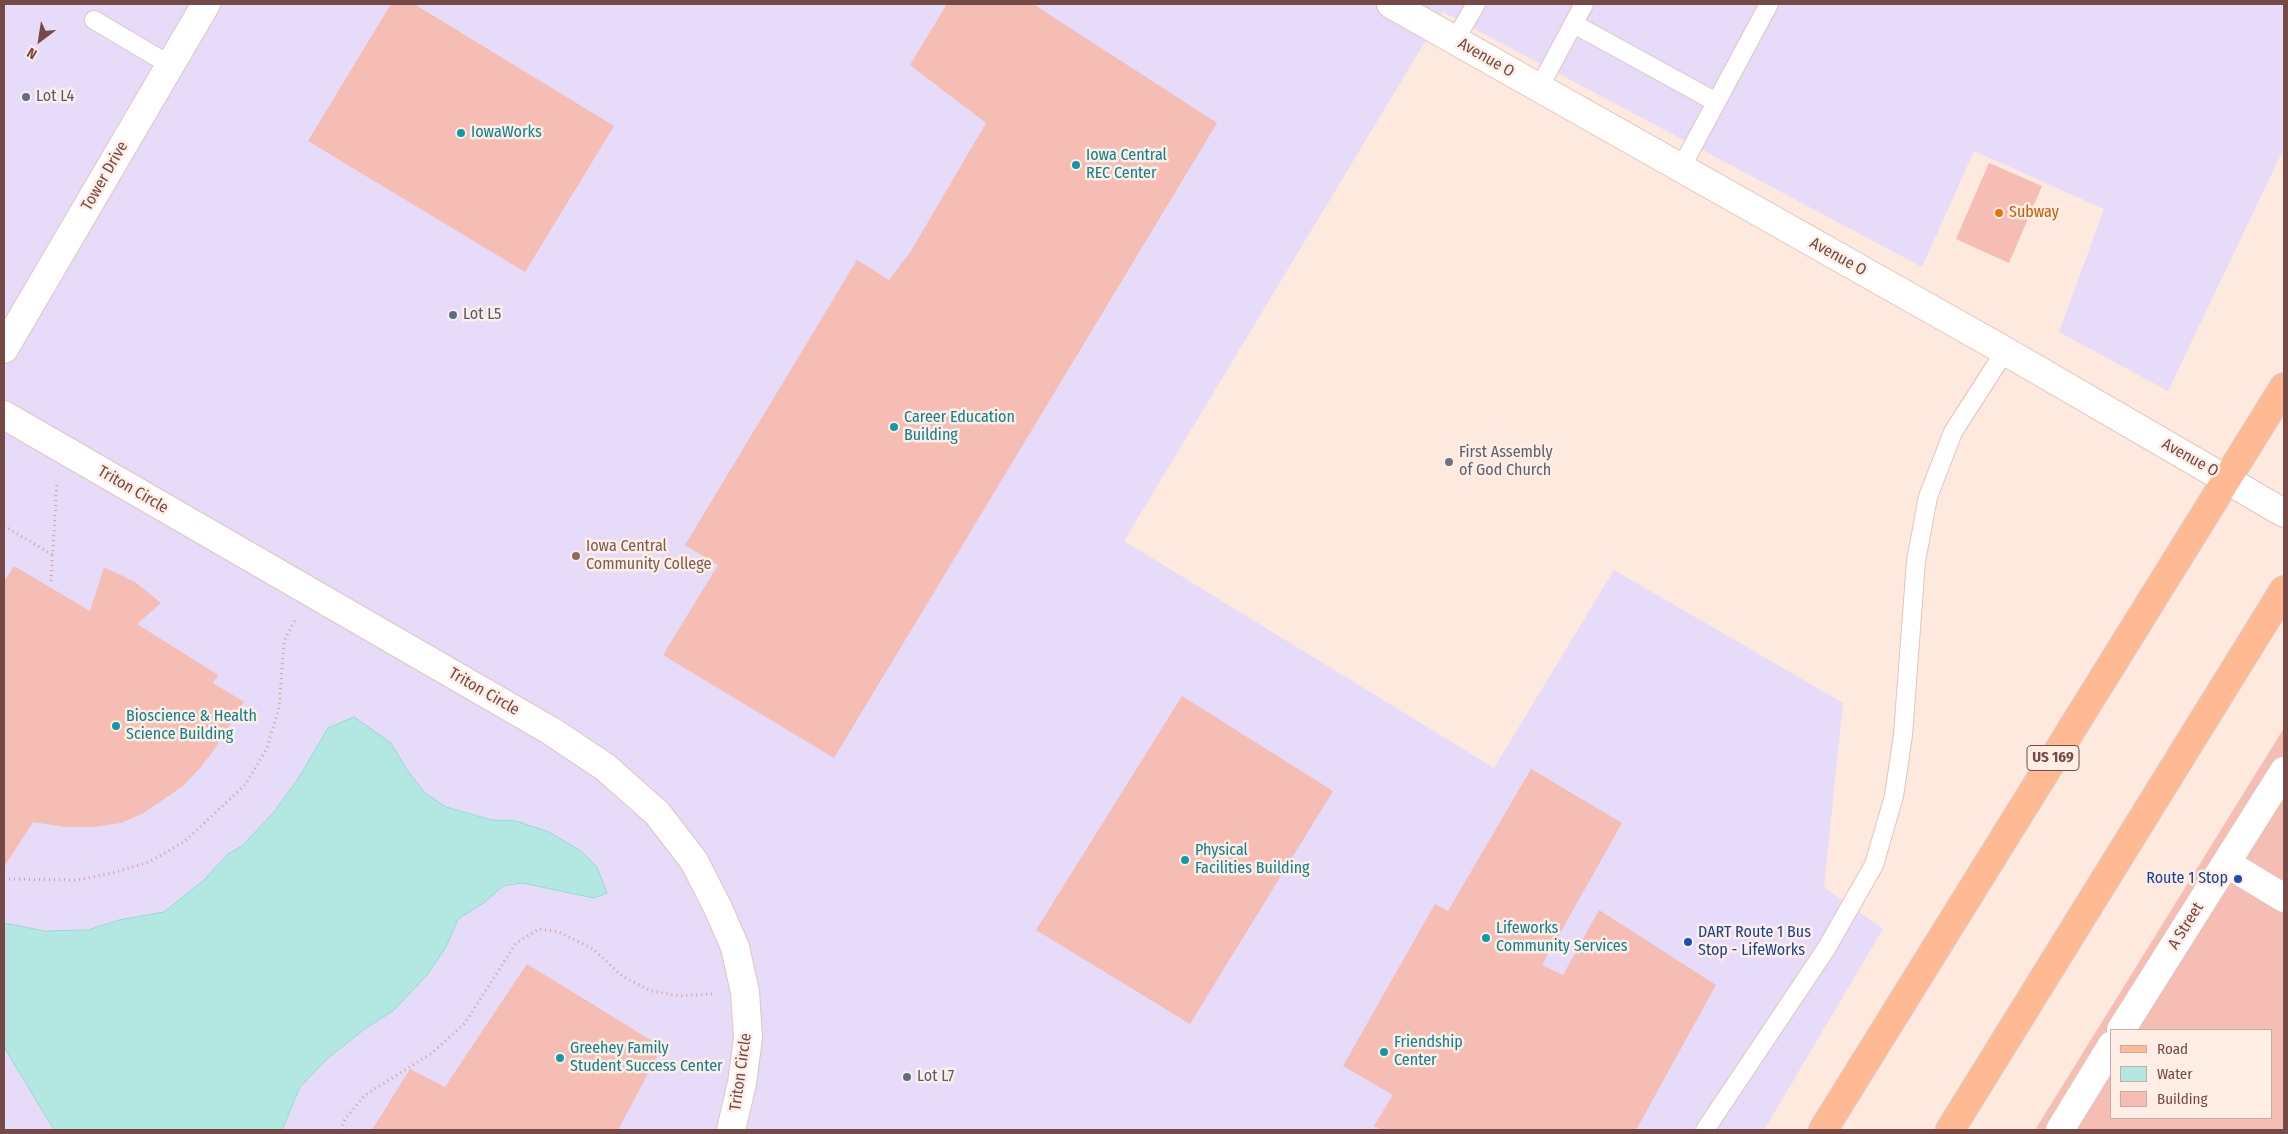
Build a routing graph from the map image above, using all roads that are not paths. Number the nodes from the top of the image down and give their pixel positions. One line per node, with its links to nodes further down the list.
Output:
1 (206, 4): 9 (street, Tower Drive)
2 (1391, 4): 8 (street, Avenue O)
3 (1476, 4): 8 (lane)
4 (1584, 4): 7 (lane)
5 (1769, 4): 11 (lane)
6 (94, 20): 9 (lane)
7 (1574, 24): 10 (lane); 11 (lane)
8 (1455, 40): 10 (street, Avenue O)
9 (170, 65): 13 (street, Tower Drive)
10 (1539, 88): 12 (street, Avenue O)
11 (1716, 102): 12 (lane)
12 (1680, 168): 14 (street, Avenue O)
13 (4, 349)
14 (2005, 351): 17 (street, Avenue O); 26 (lane)
15 (2284, 387): 17 (main road, US 169)
16 (4, 415): 25 (street, Triton Circle)
17 (2227, 479): 18 (street, Avenue O); 27 (main road, US 169)
18 (2284, 513)
19 (2284, 590): 28 (main road)
20 (2284, 771): 21 (street, A Street)
21 (2226, 863): 22 (street); 23 (street, A Street)
22 (2284, 898)
23 (2122, 1029)
24 (2110, 1048): 29 (street)
25 (731, 1130)
26 (1705, 1130)
27 (1823, 1130)
28 (1950, 1130)
29 (2060, 1130)

